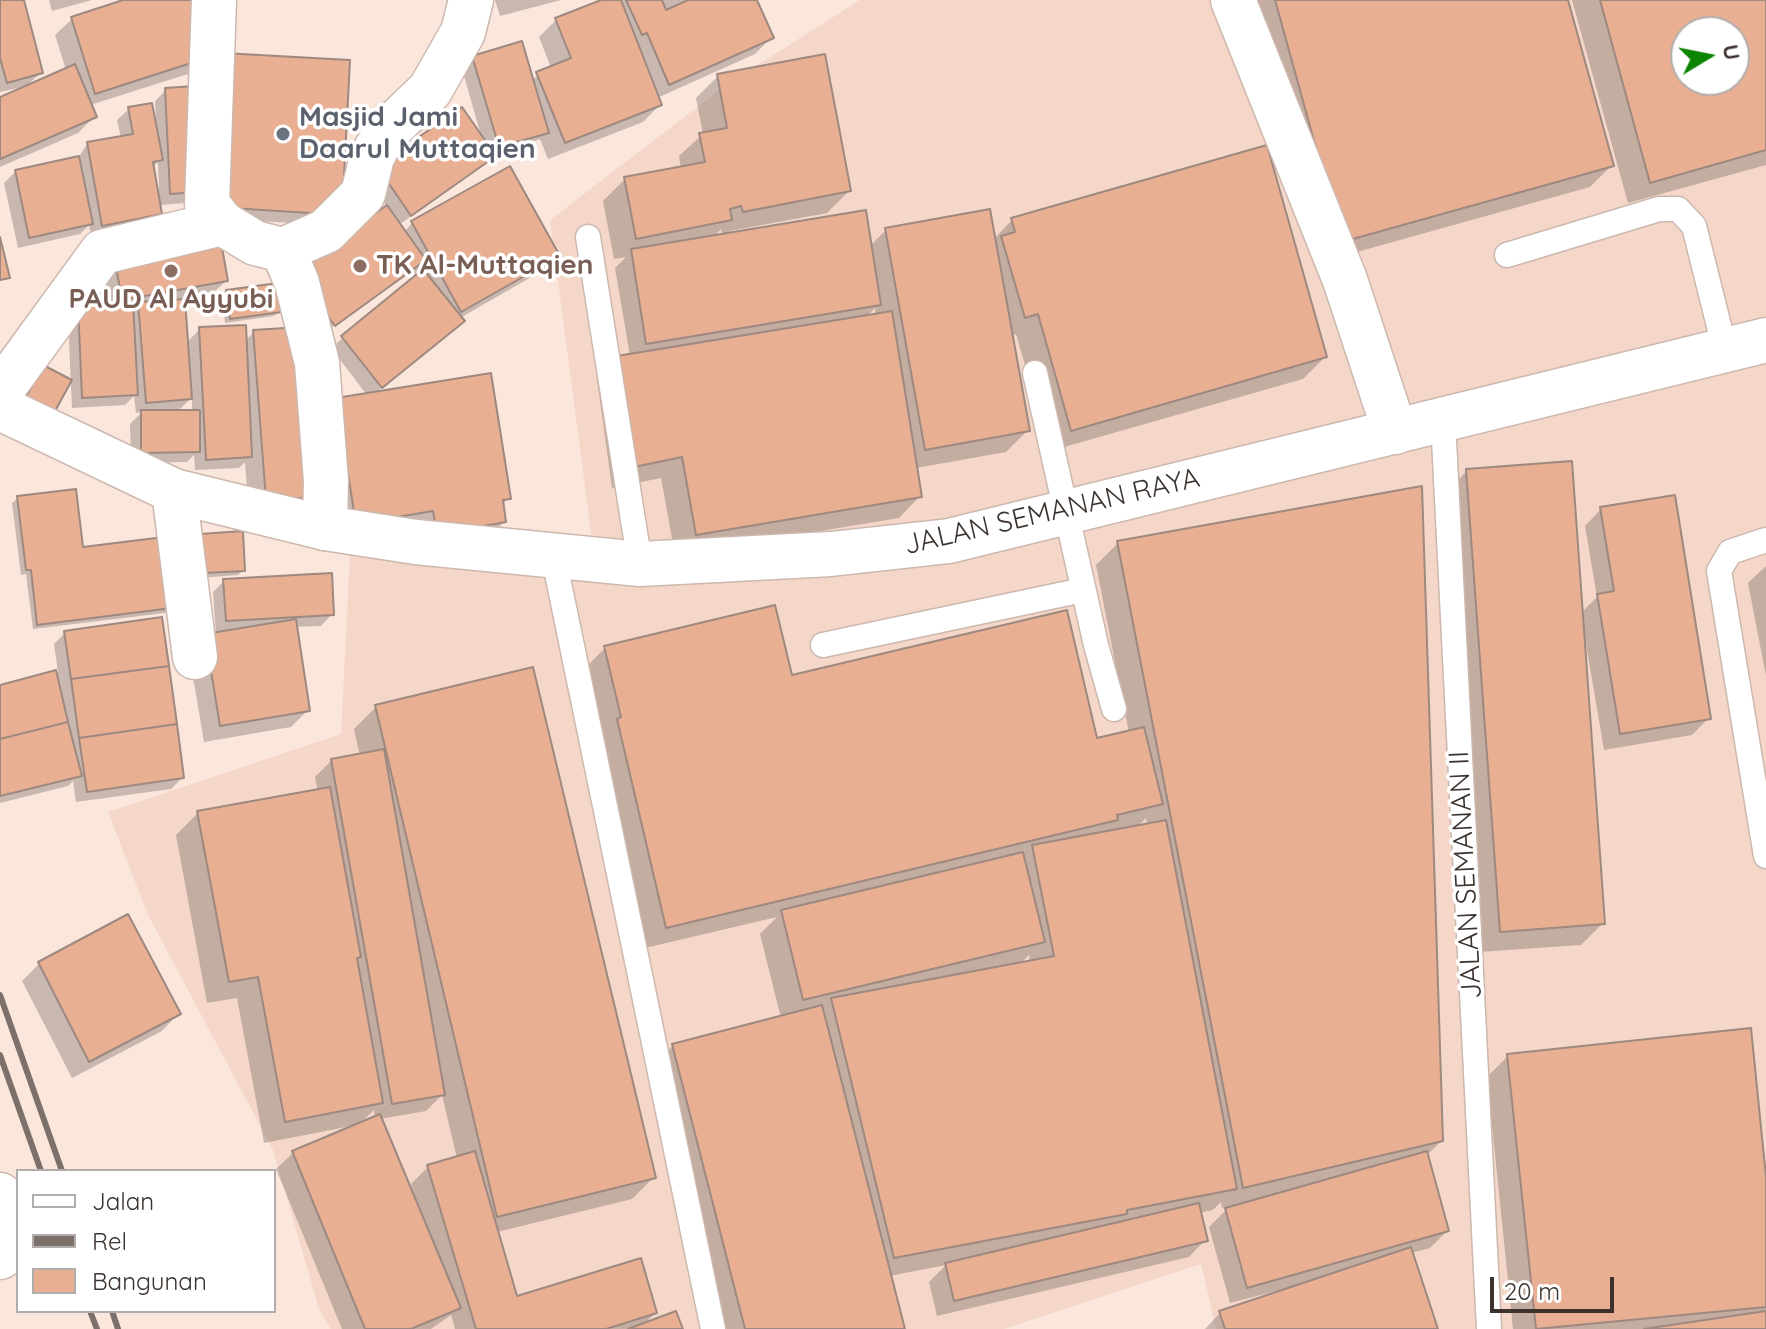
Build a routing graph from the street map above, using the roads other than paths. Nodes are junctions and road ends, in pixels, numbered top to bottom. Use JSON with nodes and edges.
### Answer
{"nodes":[{"id":1,"x":214,"y":0,"type":"edge"},
{"id":2,"x":471,"y":0,"type":"edge"},
{"id":3,"x":1233,"y":0,"type":"edge"},
{"id":4,"x":222,"y":223,"type":"junction"},
{"id":5,"x":588,"y":237,"type":"dead end"},
{"id":6,"x":283,"y":250,"type":"junction"},
{"id":7,"x":1507,"y":255,"type":"dead end"},
{"id":8,"x":1746,"y":345,"type":"edge"},
{"id":9,"x":1035,"y":373,"type":"dead end"},
{"id":10,"x":0,"y":392,"type":"edge"},
{"id":11,"x":0,"y":408,"type":"edge"},
{"id":12,"x":1443,"y":420,"type":"junction"},
{"id":13,"x":1395,"y":432,"type":"junction"},
{"id":14,"x":174,"y":491,"type":"junction"},
{"id":15,"x":1067,"y":512,"type":"junction"},
{"id":16,"x":325,"y":528,"type":"junction"},
{"id":17,"x":1766,"y":540,"type":"edge"},
{"id":18,"x":553,"y":554,"type":"junction"},
{"id":19,"x":640,"y":564,"type":"junction"},
{"id":20,"x":1083,"y":590,"type":"junction"},
{"id":21,"x":823,"y":645,"type":"dead end"},
{"id":22,"x":195,"y":657,"type":"dead end"},
{"id":23,"x":1114,"y":709,"type":"dead end"},
{"id":24,"x":1766,"y":856,"type":"edge"},
{"id":25,"x":0,"y":1195,"type":"edge"},
{"id":26,"x":16,"y":1243,"type":"edge"},
{"id":27,"x":713,"y":1329,"type":"edge"},
{"id":28,"x":1489,"y":1329,"type":"edge"}],
"edges":[{"from":1,"to":4,"type":"street"},
{"from":2,"to":6,"type":"street"},
{"from":3,"to":13,"type":"street"},
{"from":4,"to":6,"type":"street"},
{"from":4,"to":10,"type":"street"},
{"from":5,"to":19,"type":"lane"},
{"from":6,"to":16,"type":"street"},
{"from":7,"to":8,"type":"lane"},
{"from":8,"to":12,"type":"street","name":"JALAN SEMANAN RAYA"},
{"from":9,"to":15,"type":"lane"},
{"from":11,"to":14,"type":"street","name":"JALAN SEMANAN RAYA"},
{"from":12,"to":13,"type":"street","name":"JALAN SEMANAN RAYA"},
{"from":12,"to":28,"type":"lane","name":"JALAN SEMANAN II"},
{"from":13,"to":15,"type":"street","name":"JALAN SEMANAN RAYA"},
{"from":14,"to":16,"type":"street","name":"JALAN SEMANAN RAYA"},
{"from":14,"to":22,"type":"street"},
{"from":15,"to":19,"type":"street","name":"JALAN SEMANAN RAYA"},
{"from":15,"to":20,"type":"lane"},
{"from":16,"to":18,"type":"street","name":"JALAN SEMANAN RAYA"},
{"from":17,"to":24,"type":"lane"},
{"from":18,"to":19,"type":"street","name":"JALAN SEMANAN RAYA"},
{"from":18,"to":27,"type":"lane"},
{"from":20,"to":21,"type":"lane"},
{"from":20,"to":23,"type":"lane"},
{"from":25,"to":26,"type":"street"}]}
